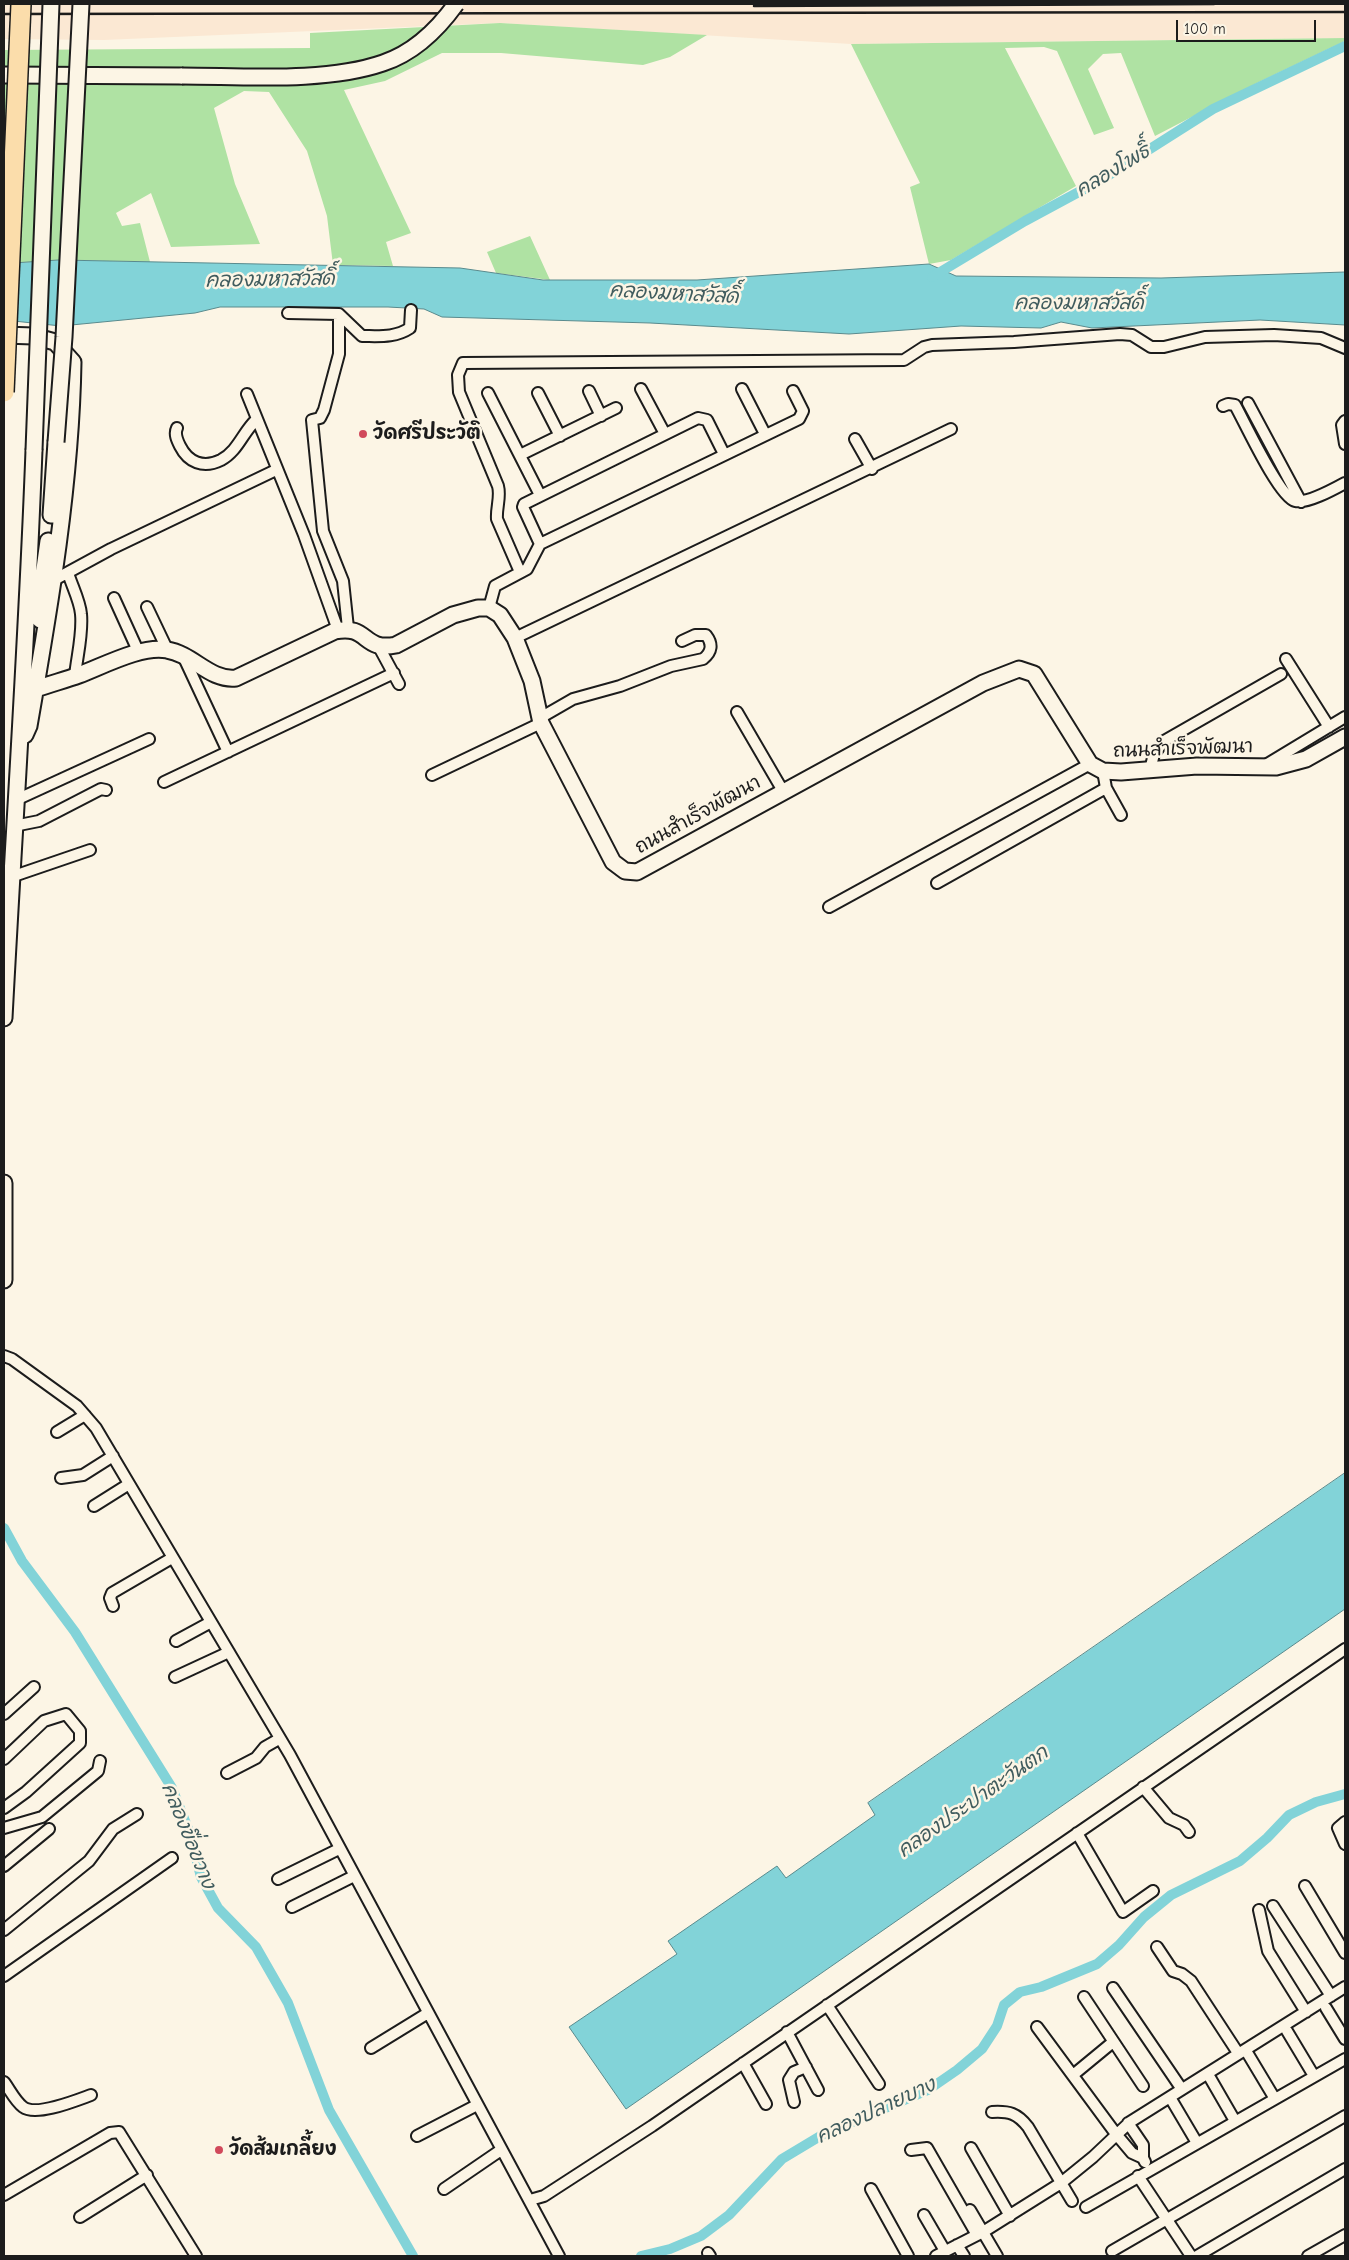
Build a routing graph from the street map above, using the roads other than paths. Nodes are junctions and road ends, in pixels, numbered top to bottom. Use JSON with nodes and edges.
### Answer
{"nodes":[{"id":1,"x":21,"y":4,"type":"edge"},
{"id":2,"x":51,"y":4,"type":"edge"},
{"id":3,"x":81,"y":4,"type":"edge"},
{"id":4,"x":456,"y":4,"type":"edge"},
{"id":5,"x":4,"y":75,"type":"edge"},
{"id":6,"x":411,"y":310,"type":"dead end"},
{"id":7,"x":288,"y":313,"type":"dead end"},
{"id":8,"x":339,"y":314,"type":"junction"},
{"id":9,"x":4,"y":335,"type":"edge"},
{"id":10,"x":1345,"y":348,"type":"edge"},
{"id":11,"x":641,"y":388,"type":"dead end"},
{"id":12,"x":742,"y":389,"type":"dead end"},
{"id":13,"x":589,"y":391,"type":"dead end"},
{"id":14,"x":792,"y":391,"type":"dead end"},
{"id":15,"x":4,"y":392,"type":"edge"},
{"id":16,"x":488,"y":393,"type":"dead end"},
{"id":17,"x":538,"y":393,"type":"dead end"},
{"id":18,"x":247,"y":394,"type":"dead end"},
{"id":19,"x":1248,"y":402,"type":"dead end"},
{"id":20,"x":1223,"y":406,"type":"dead end"},
{"id":21,"x":616,"y":408,"type":"dead end"},
{"id":22,"x":601,"y":416,"type":"junction"},
{"id":23,"x":256,"y":420,"type":"junction"},
{"id":24,"x":1345,"y":421,"type":"edge"},
{"id":25,"x":177,"y":428,"type":"dead end"},
{"id":26,"x":951,"y":429,"type":"dead end"},
{"id":27,"x":665,"y":434,"type":"junction"},
{"id":28,"x":764,"y":434,"type":"junction"},
{"id":29,"x":560,"y":436,"type":"junction"},
{"id":30,"x":855,"y":439,"type":"dead end"},
{"id":31,"x":1345,"y":444,"type":"edge"},
{"id":32,"x":724,"y":454,"type":"junction"},
{"id":33,"x":520,"y":455,"type":"junction"},
{"id":34,"x":872,"y":469,"type":"junction"},
{"id":35,"x":276,"y":470,"type":"junction"},
{"id":36,"x":1345,"y":483,"type":"edge"},
{"id":37,"x":540,"y":495,"type":"junction"},
{"id":38,"x":1300,"y":502,"type":"junction"},
{"id":39,"x":540,"y":544,"type":"junction"},
{"id":40,"x":520,"y":572,"type":"junction"},
{"id":41,"x":61,"y":576,"type":"junction"},
{"id":42,"x":114,"y":598,"type":"dead end"},
{"id":43,"x":147,"y":607,"type":"dead end"},
{"id":44,"x":489,"y":608,"type":"junction"},
{"id":45,"x":343,"y":629,"type":"junction"},
{"id":46,"x":515,"y":638,"type":"junction"},
{"id":47,"x":682,"y":641,"type":"dead end"},
{"id":48,"x":42,"y":646,"type":"junction"},
{"id":49,"x":379,"y":647,"type":"junction"},
{"id":50,"x":166,"y":649,"type":"junction"},
{"id":51,"x":139,"y":653,"type":"junction"},
{"id":52,"x":186,"y":656,"type":"junction"},
{"id":53,"x":1286,"y":659,"type":"dead end"},
{"id":54,"x":394,"y":673,"type":"junction"},
{"id":55,"x":1281,"y":674,"type":"dead end"},
{"id":56,"x":75,"y":676,"type":"junction"},
{"id":57,"x":399,"y":684,"type":"dead end"},
{"id":58,"x":36,"y":689,"type":"junction"},
{"id":59,"x":737,"y":712,"type":"dead end"},
{"id":60,"x":1345,"y":717,"type":"edge"},
{"id":61,"x":541,"y":720,"type":"junction"},
{"id":62,"x":1329,"y":727,"type":"junction"},
{"id":63,"x":1345,"y":737,"type":"edge"},
{"id":64,"x":149,"y":739,"type":"dead end"},
{"id":65,"x":18,"y":751,"type":"junction"},
{"id":66,"x":228,"y":752,"type":"junction"},
{"id":67,"x":1264,"y":767,"type":"junction"},
{"id":68,"x":1096,"y":768,"type":"junction"},
{"id":69,"x":1150,"y":770,"type":"junction"},
{"id":70,"x":432,"y":775,"type":"dead end"},
{"id":71,"x":164,"y":782,"type":"dead end"},
{"id":72,"x":1106,"y":788,"type":"junction"},
{"id":73,"x":106,"y":790,"type":"dead end"},
{"id":74,"x":783,"y":791,"type":"junction"},
{"id":75,"x":16,"y":800,"type":"junction"},
{"id":76,"x":1120,"y":815,"type":"dead end"},
{"id":77,"x":14,"y":826,"type":"junction"},
{"id":78,"x":90,"y":850,"type":"dead end"},
{"id":79,"x":11,"y":877,"type":"junction"},
{"id":80,"x":937,"y":883,"type":"dead end"},
{"id":81,"x":829,"y":907,"type":"dead end"},
{"id":82,"x":4,"y":1018,"type":"edge"},
{"id":83,"x":4,"y":1183,"type":"edge"},
{"id":84,"x":4,"y":1280,"type":"edge"},
{"id":85,"x":4,"y":1356,"type":"edge"},
{"id":86,"x":86,"y":1415,"type":"junction"},
{"id":87,"x":57,"y":1432,"type":"dead end"},
{"id":88,"x":113,"y":1456,"type":"junction"},
{"id":89,"x":60,"y":1478,"type":"dead end"},
{"id":90,"x":129,"y":1484,"type":"junction"},
{"id":91,"x":94,"y":1506,"type":"dead end"},
{"id":92,"x":172,"y":1558,"type":"junction"},
{"id":93,"x":113,"y":1606,"type":"dead end"},
{"id":94,"x":211,"y":1622,"type":"junction"},
{"id":95,"x":176,"y":1641,"type":"dead end"},
{"id":96,"x":1345,"y":1649,"type":"edge"},
{"id":97,"x":229,"y":1652,"type":"junction"},
{"id":98,"x":175,"y":1677,"type":"dead end"},
{"id":99,"x":34,"y":1687,"type":"dead end"},
{"id":100,"x":4,"y":1714,"type":"edge"},
{"id":101,"x":279,"y":1739,"type":"junction"},
{"id":102,"x":4,"y":1758,"type":"edge"},
{"id":103,"x":100,"y":1761,"type":"dead end"},
{"id":104,"x":227,"y":1773,"type":"dead end"},
{"id":105,"x":1143,"y":1787,"type":"junction"},
{"id":106,"x":4,"y":1808,"type":"edge"},
{"id":107,"x":137,"y":1814,"type":"dead end"},
{"id":108,"x":1345,"y":1822,"type":"edge"},
{"id":109,"x":4,"y":1828,"type":"edge"},
{"id":110,"x":49,"y":1829,"type":"dead end"},
{"id":111,"x":1189,"y":1832,"type":"dead end"},
{"id":112,"x":1077,"y":1833,"type":"junction"},
{"id":113,"x":1345,"y":1844,"type":"edge"},
{"id":114,"x":339,"y":1849,"type":"junction"},
{"id":115,"x":172,"y":1858,"type":"dead end"},
{"id":116,"x":4,"y":1866,"type":"edge"},
{"id":117,"x":354,"y":1876,"type":"junction"},
{"id":118,"x":278,"y":1880,"type":"dead end"},
{"id":119,"x":1305,"y":1886,"type":"dead end"},
{"id":120,"x":1152,"y":1891,"type":"dead end"},
{"id":121,"x":1273,"y":1906,"type":"dead end"},
{"id":122,"x":292,"y":1908,"type":"dead end"},
{"id":123,"x":1259,"y":1910,"type":"dead end"},
{"id":124,"x":4,"y":1930,"type":"edge"},
{"id":125,"x":1157,"y":1947,"type":"dead end"},
{"id":126,"x":1345,"y":1953,"type":"edge"},
{"id":127,"x":4,"y":1976,"type":"edge"},
{"id":128,"x":1345,"y":1987,"type":"edge"},
{"id":129,"x":1113,"y":1988,"type":"dead end"},
{"id":130,"x":1331,"y":1996,"type":"junction"},
{"id":131,"x":1084,"y":1997,"type":"dead end"},
{"id":132,"x":827,"y":2005,"type":"junction"},
{"id":133,"x":1326,"y":2008,"type":"dead end"},
{"id":134,"x":1306,"y":2012,"type":"junction"},
{"id":135,"x":428,"y":2013,"type":"junction"},
{"id":136,"x":1037,"y":2027,"type":"dead end"},
{"id":137,"x":1287,"y":2031,"type":"dead end"},
{"id":138,"x":787,"y":2032,"type":"junction"},
{"id":139,"x":1345,"y":2039,"type":"edge"},
{"id":140,"x":1113,"y":2042,"type":"junction"},
{"id":141,"x":371,"y":2048,"type":"dead end"},
{"id":142,"x":1243,"y":2053,"type":"junction"},
{"id":143,"x":1345,"y":2059,"type":"edge"},
{"id":144,"x":743,"y":2063,"type":"junction"},
{"id":145,"x":806,"y":2067,"type":"junction"},
{"id":146,"x":1073,"y":2075,"type":"junction"},
{"id":147,"x":1208,"y":2076,"type":"dead end"},
{"id":148,"x":1314,"y":2076,"type":"junction"},
{"id":149,"x":4,"y":2082,"type":"edge"},
{"id":150,"x":879,"y":2084,"type":"dead end"},
{"id":151,"x":1143,"y":2086,"type":"dead end"},
{"id":152,"x":1181,"y":2088,"type":"junction"},
{"id":153,"x":818,"y":2090,"type":"dead end"},
{"id":154,"x":92,"y":2095,"type":"dead end"},
{"id":155,"x":1275,"y":2098,"type":"junction"},
{"id":156,"x":1171,"y":2099,"type":"dead end"},
{"id":157,"x":794,"y":2102,"type":"dead end"},
{"id":158,"x":766,"y":2104,"type":"dead end"},
{"id":159,"x":477,"y":2105,"type":"junction"},
{"id":160,"x":992,"y":2112,"type":"dead end"},
{"id":161,"x":1345,"y":2116,"type":"edge"},
{"id":162,"x":1235,"y":2121,"type":"junction"},
{"id":163,"x":1128,"y":2123,"type":"junction"},
{"id":164,"x":1116,"y":2134,"type":"junction"},
{"id":165,"x":417,"y":2136,"type":"dead end"},
{"id":166,"x":1197,"y":2143,"type":"junction"},
{"id":167,"x":971,"y":2148,"type":"dead end"},
{"id":168,"x":501,"y":2150,"type":"junction"},
{"id":169,"x":911,"y":2150,"type":"dead end"},
{"id":170,"x":1143,"y":2158,"type":"junction"},
{"id":171,"x":944,"y":2168,"type":"dead end"},
{"id":172,"x":1150,"y":2169,"type":"junction"},
{"id":173,"x":1345,"y":2169,"type":"edge"},
{"id":174,"x":147,"y":2175,"type":"junction"},
{"id":175,"x":1138,"y":2176,"type":"junction"},
{"id":176,"x":1060,"y":2183,"type":"junction"},
{"id":177,"x":444,"y":2189,"type":"dead end"},
{"id":178,"x":871,"y":2189,"type":"dead end"},
{"id":179,"x":4,"y":2195,"type":"edge"},
{"id":180,"x":530,"y":2200,"type":"junction"},
{"id":181,"x":1072,"y":2201,"type":"dead end"},
{"id":182,"x":1086,"y":2207,"type":"dead end"},
{"id":183,"x":924,"y":2215,"type":"dead end"},
{"id":184,"x":1010,"y":2216,"type":"junction"},
{"id":185,"x":80,"y":2217,"type":"dead end"},
{"id":186,"x":1166,"y":2218,"type":"junction"},
{"id":187,"x":980,"y":2234,"type":"junction"},
{"id":188,"x":1345,"y":2235,"type":"edge"},
{"id":189,"x":957,"y":2245,"type":"junction"},
{"id":190,"x":1112,"y":2251,"type":"dead end"},
{"id":191,"x":940,"y":2254,"type":"edge"},
{"id":192,"x":196,"y":2256,"type":"edge"},
{"id":193,"x":559,"y":2256,"type":"edge"},
{"id":194,"x":908,"y":2256,"type":"edge"},
{"id":195,"x":964,"y":2256,"type":"edge"},
{"id":196,"x":997,"y":2256,"type":"edge"},
{"id":197,"x":1191,"y":2256,"type":"edge"},
{"id":198,"x":1197,"y":2256,"type":"edge"},
{"id":199,"x":1308,"y":2256,"type":"edge"}],
"edges":[{"from":1,"to":15,"type":"highway","bridge":true},
{"from":2,"to":65,"type":"main road","bridge":true},
{"from":3,"to":48,"type":"main road","bridge":true},
{"from":4,"to":5,"type":"main road","bridge":true},
{"from":6,"to":8,"type":"street"},
{"from":7,"to":8,"type":"street"},
{"from":8,"to":45,"type":"street"},
{"from":9,"to":41,"type":"main road"},
{"from":10,"to":40,"type":"street"},
{"from":11,"to":27,"type":"street"},
{"from":12,"to":28,"type":"street"},
{"from":13,"to":22,"type":"street"},
{"from":14,"to":28,"type":"street"},
{"from":16,"to":33,"type":"street"},
{"from":17,"to":29,"type":"street"},
{"from":18,"to":23,"type":"street"},
{"from":19,"to":38,"type":"street"},
{"from":20,"to":38,"type":"street"},
{"from":21,"to":22,"type":"street"},
{"from":22,"to":29,"type":"street"},
{"from":23,"to":25,"type":"street"},
{"from":23,"to":35,"type":"street"},
{"from":24,"to":31,"type":"street"},
{"from":26,"to":34,"type":"street"},
{"from":27,"to":32,"type":"street"},
{"from":27,"to":37,"type":"street"},
{"from":28,"to":32,"type":"street"},
{"from":29,"to":33,"type":"street"},
{"from":30,"to":34,"type":"street"},
{"from":32,"to":39,"type":"street"},
{"from":33,"to":37,"type":"street"},
{"from":34,"to":46,"type":"street"},
{"from":35,"to":41,"type":"street"},
{"from":35,"to":45,"type":"street"},
{"from":36,"to":38,"type":"street"},
{"from":37,"to":39,"type":"street"},
{"from":39,"to":40,"type":"street"},
{"from":40,"to":44,"type":"street"},
{"from":41,"to":48,"type":"main road"},
{"from":41,"to":56,"type":"street"},
{"from":42,"to":51,"type":"street"},
{"from":43,"to":50,"type":"street"},
{"from":44,"to":46,"type":"main road","name":"ถนนสำเร็จพัฒนา"},
{"from":44,"to":49,"type":"main road"},
{"from":45,"to":49,"type":"main road"},
{"from":45,"to":52,"type":"main road"},
{"from":46,"to":61,"type":"main road","name":"ถนนสำเร็จพัฒนา"},
{"from":47,"to":61,"type":"street"},
{"from":48,"to":58,"type":"main road"},
{"from":49,"to":54,"type":"street"},
{"from":50,"to":51,"type":"main road"},
{"from":50,"to":52,"type":"main road"},
{"from":51,"to":56,"type":"main road"},
{"from":52,"to":66,"type":"street"},
{"from":53,"to":62,"type":"street"},
{"from":54,"to":57,"type":"street"},
{"from":54,"to":66,"type":"street"},
{"from":55,"to":69,"type":"street"},
{"from":56,"to":58,"type":"main road"},
{"from":58,"to":65,"type":"main road"},
{"from":59,"to":74,"type":"street"},
{"from":60,"to":62,"type":"street"},
{"from":61,"to":70,"type":"street"},
{"from":61,"to":74,"type":"main road","name":"ถนนสำเร็จพัฒนา"},
{"from":62,"to":67,"type":"street"},
{"from":63,"to":67,"type":"main road","name":"ถนนสำเร็จพัฒนา"},
{"from":64,"to":75,"type":"street"},
{"from":65,"to":75,"type":"main road"},
{"from":66,"to":71,"type":"street"},
{"from":67,"to":69,"type":"main road","name":"ถนนสำเร็จพัฒนา"},
{"from":68,"to":69,"type":"main road","name":"ถนนสำเร็จพัฒนา"},
{"from":68,"to":72,"type":"street"},
{"from":68,"to":74,"type":"main road","name":"ถนนสำเร็จพัฒนา"},
{"from":68,"to":81,"type":"street"},
{"from":72,"to":76,"type":"street"},
{"from":72,"to":80,"type":"street"},
{"from":73,"to":77,"type":"street"},
{"from":75,"to":77,"type":"main road"},
{"from":77,"to":79,"type":"main road"},
{"from":78,"to":79,"type":"street"},
{"from":79,"to":82,"type":"main road"},
{"from":83,"to":84,"type":"main road"},
{"from":85,"to":86,"type":"street"},
{"from":86,"to":87,"type":"street"},
{"from":86,"to":88,"type":"street"},
{"from":88,"to":89,"type":"street"},
{"from":88,"to":90,"type":"street"},
{"from":90,"to":91,"type":"street"},
{"from":90,"to":92,"type":"street"},
{"from":92,"to":93,"type":"street"},
{"from":92,"to":94,"type":"street"},
{"from":94,"to":95,"type":"street"},
{"from":94,"to":97,"type":"street"},
{"from":96,"to":105,"type":"street"},
{"from":97,"to":98,"type":"street"},
{"from":97,"to":101,"type":"street"},
{"from":99,"to":100,"type":"street"},
{"from":101,"to":104,"type":"street"},
{"from":101,"to":114,"type":"street"},
{"from":102,"to":106,"type":"street"},
{"from":103,"to":109,"type":"street"},
{"from":105,"to":111,"type":"street"},
{"from":105,"to":112,"type":"street"},
{"from":107,"to":124,"type":"street"},
{"from":108,"to":113,"type":"street"},
{"from":110,"to":116,"type":"street"},
{"from":112,"to":120,"type":"street"},
{"from":112,"to":132,"type":"street"},
{"from":114,"to":117,"type":"street"},
{"from":114,"to":118,"type":"street"},
{"from":115,"to":127,"type":"street"},
{"from":117,"to":122,"type":"street"},
{"from":117,"to":135,"type":"street"},
{"from":119,"to":126,"type":"street"},
{"from":121,"to":130,"type":"street"},
{"from":123,"to":134,"type":"street"},
{"from":125,"to":142,"type":"street"},
{"from":128,"to":130,"type":"street"},
{"from":129,"to":152,"type":"street"},
{"from":130,"to":134,"type":"street"},
{"from":131,"to":140,"type":"street"},
{"from":132,"to":138,"type":"street"},
{"from":132,"to":150,"type":"street"},
{"from":133,"to":139,"type":"street"},
{"from":134,"to":142,"type":"street"},
{"from":135,"to":141,"type":"street"},
{"from":135,"to":159,"type":"street"},
{"from":136,"to":146,"type":"street"},
{"from":137,"to":148,"type":"street"},
{"from":138,"to":144,"type":"street"},
{"from":138,"to":145,"type":"street"},
{"from":140,"to":146,"type":"street"},
{"from":140,"to":151,"type":"street"},
{"from":142,"to":152,"type":"street"},
{"from":142,"to":155,"type":"street"},
{"from":143,"to":148,"type":"street"},
{"from":144,"to":158,"type":"street"},
{"from":144,"to":180,"type":"street"},
{"from":145,"to":153,"type":"street"},
{"from":145,"to":157,"type":"street"},
{"from":146,"to":164,"type":"street"},
{"from":147,"to":162,"type":"street"},
{"from":148,"to":155,"type":"street"},
{"from":149,"to":154,"type":"street"},
{"from":152,"to":163,"type":"street"},
{"from":155,"to":162,"type":"street"},
{"from":156,"to":166,"type":"street"},
{"from":159,"to":165,"type":"street"},
{"from":159,"to":168,"type":"street"},
{"from":160,"to":176,"type":"street"},
{"from":161,"to":186,"type":"street"},
{"from":162,"to":166,"type":"street"},
{"from":163,"to":164,"type":"street"},
{"from":163,"to":170,"type":"street"},
{"from":164,"to":170,"type":"street"},
{"from":164,"to":176,"type":"street"},
{"from":166,"to":172,"type":"street"},
{"from":167,"to":184,"type":"street"},
{"from":168,"to":177,"type":"street"},
{"from":168,"to":180,"type":"street"},
{"from":169,"to":187,"type":"street"},
{"from":170,"to":172,"type":"street"},
{"from":171,"to":187,"type":"street"},
{"from":172,"to":175,"type":"street"},
{"from":173,"to":198,"type":"street"},
{"from":174,"to":179,"type":"street"},
{"from":174,"to":185,"type":"street"},
{"from":174,"to":192,"type":"street"},
{"from":175,"to":182,"type":"street"},
{"from":175,"to":186,"type":"street"},
{"from":176,"to":181,"type":"street"},
{"from":176,"to":184,"type":"street"},
{"from":178,"to":194,"type":"street"},
{"from":180,"to":193,"type":"street"},
{"from":183,"to":191,"type":"street"},
{"from":184,"to":187,"type":"street"},
{"from":186,"to":190,"type":"street"},
{"from":186,"to":197,"type":"street"},
{"from":187,"to":189,"type":"street"},
{"from":187,"to":196,"type":"street"},
{"from":188,"to":199,"type":"street"},
{"from":189,"to":191,"type":"street"},
{"from":189,"to":195,"type":"street"}]}
